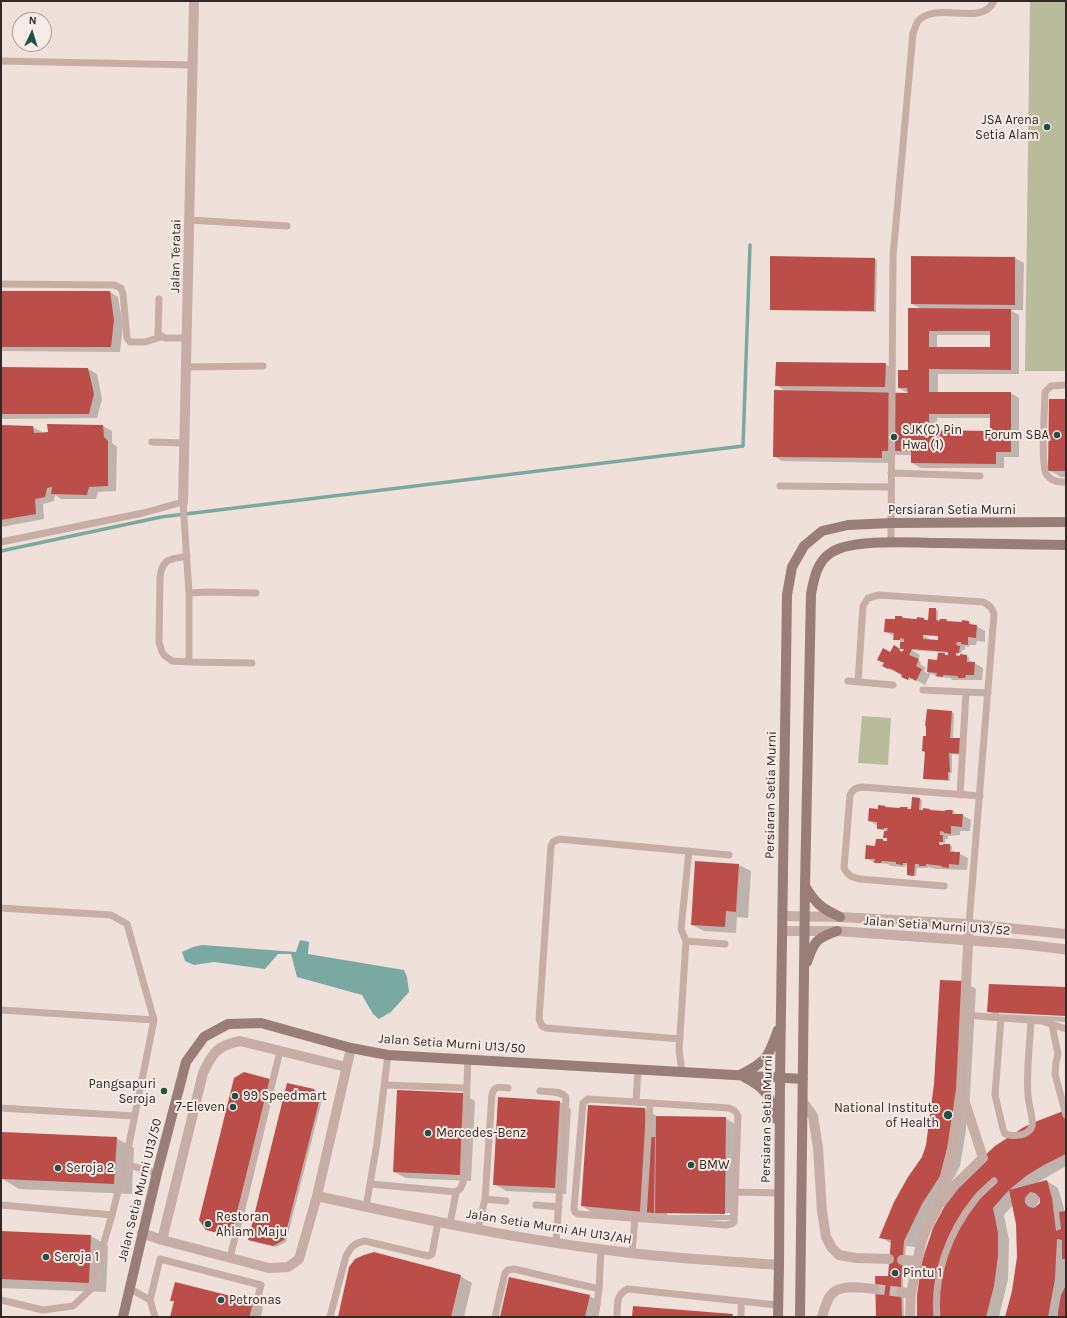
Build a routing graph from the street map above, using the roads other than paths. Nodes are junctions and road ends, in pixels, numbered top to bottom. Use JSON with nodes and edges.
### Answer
{"nodes":[{"id":1,"x":194,"y":1,"type":"edge"},
{"id":2,"x":994,"y":1,"type":"edge"},
{"id":3,"x":1,"y":61,"type":"edge"},
{"id":4,"x":193,"y":65,"type":"junction"},
{"id":5,"x":190,"y":220,"type":"junction"},
{"id":6,"x":287,"y":226,"type":"dead end"},
{"id":7,"x":1,"y":284,"type":"edge"},
{"id":8,"x":159,"y":299,"type":"dead end"},
{"id":9,"x":161,"y":337,"type":"junction"},
{"id":10,"x":187,"y":338,"type":"junction"},
{"id":11,"x":263,"y":366,"type":"dead end"},
{"id":12,"x":187,"y":367,"type":"junction"},
{"id":13,"x":1066,"y":385,"type":"edge"},
{"id":14,"x":152,"y":442,"type":"dead end"},
{"id":15,"x":185,"y":443,"type":"junction"},
{"id":16,"x":891,"y":474,"type":"junction"},
{"id":17,"x":980,"y":476,"type":"dead end"},
{"id":18,"x":1066,"y":482,"type":"edge"},
{"id":19,"x":780,"y":486,"type":"dead end"},
{"id":20,"x":891,"y":486,"type":"junction"},
{"id":21,"x":183,"y":507,"type":"junction"},
{"id":22,"x":1066,"y":522,"type":"edge"},
{"id":23,"x":892,"y":523,"type":"junction"},
{"id":24,"x":1,"y":542,"type":"edge"},
{"id":25,"x":891,"y":543,"type":"junction"},
{"id":26,"x":1066,"y":545,"type":"edge"},
{"id":27,"x":187,"y":556,"type":"junction"},
{"id":28,"x":189,"y":593,"type":"junction"},
{"id":29,"x":256,"y":593,"type":"dead end"},
{"id":30,"x":189,"y":662,"type":"junction"},
{"id":31,"x":252,"y":663,"type":"dead end"},
{"id":32,"x":848,"y":681,"type":"dead end"},
{"id":33,"x":858,"y":682,"type":"junction"},
{"id":34,"x":893,"y":685,"type":"dead end"},
{"id":35,"x":923,"y":690,"type":"dead end"},
{"id":36,"x":966,"y":692,"type":"junction"},
{"id":37,"x":988,"y":693,"type":"junction"},
{"id":38,"x":960,"y":795,"type":"junction"},
{"id":39,"x":980,"y":796,"type":"junction"},
{"id":40,"x":689,"y":851,"type":"junction"},
{"id":41,"x":730,"y":855,"type":"dead end"},
{"id":42,"x":805,"y":886,"type":"junction"},
{"id":43,"x":944,"y":886,"type":"dead end"},
{"id":44,"x":1,"y":908,"type":"edge"},
{"id":45,"x":782,"y":916,"type":"junction"},
{"id":46,"x":805,"y":916,"type":"junction"},
{"id":47,"x":840,"y":917,"type":"junction"},
{"id":48,"x":969,"y":924,"type":"junction"},
{"id":49,"x":782,"y":931,"type":"junction"},
{"id":50,"x":805,"y":931,"type":"junction"},
{"id":51,"x":837,"y":931,"type":"junction"},
{"id":52,"x":1066,"y":934,"type":"edge"},
{"id":53,"x":686,"y":941,"type":"junction"},
{"id":54,"x":968,"y":941,"type":"junction"},
{"id":55,"x":725,"y":944,"type":"dead end"},
{"id":56,"x":1066,"y":950,"type":"edge"},
{"id":57,"x":804,"y":969,"type":"junction"},
{"id":58,"x":1,"y":1010,"type":"edge"},
{"id":59,"x":964,"y":1015,"type":"junction"},
{"id":60,"x":1000,"y":1018,"type":"junction"},
{"id":61,"x":154,"y":1020,"type":"junction"},
{"id":62,"x":1031,"y":1020,"type":"junction"},
{"id":63,"x":782,"y":1021,"type":"junction"},
{"id":64,"x":1052,"y":1024,"type":"junction"},
{"id":65,"x":1066,"y":1029,"type":"edge"},
{"id":66,"x":680,"y":1039,"type":"junction"},
{"id":67,"x":351,"y":1048,"type":"junction"},
{"id":68,"x":280,"y":1051,"type":"junction"},
{"id":69,"x":388,"y":1055,"type":"junction"},
{"id":70,"x":468,"y":1059,"type":"junction"},
{"id":71,"x":346,"y":1067,"type":"junction"},
{"id":72,"x":638,"y":1069,"type":"junction"},
{"id":73,"x":682,"y":1072,"type":"junction"},
{"id":74,"x":740,"y":1075,"type":"junction"},
{"id":75,"x":780,"y":1078,"type":"junction"},
{"id":76,"x":804,"y":1079,"type":"junction"},
{"id":77,"x":385,"y":1085,"type":"junction"},
{"id":78,"x":467,"y":1088,"type":"junction"},
{"id":79,"x":508,"y":1088,"type":"dead end"},
{"id":80,"x":961,"y":1090,"type":"junction"},
{"id":81,"x":540,"y":1091,"type":"dead end"},
{"id":82,"x":636,"y":1102,"type":"junction"},
{"id":83,"x":803,"y":1102,"type":"junction"},
{"id":84,"x":650,"y":1103,"type":"junction"},
{"id":85,"x":1,"y":1108,"type":"edge"},
{"id":86,"x":1066,"y":1115,"type":"edge"},
{"id":87,"x":134,"y":1116,"type":"junction"},
{"id":88,"x":780,"y":1135,"type":"junction"},
{"id":89,"x":124,"y":1164,"type":"junction"},
{"id":90,"x":157,"y":1174,"type":"junction"},
{"id":91,"x":994,"y":1181,"type":"dead end"},
{"id":92,"x":371,"y":1184,"type":"junction"},
{"id":93,"x":456,"y":1192,"type":"junction"},
{"id":94,"x":735,"y":1192,"type":"junction"},
{"id":95,"x":779,"y":1193,"type":"junction"},
{"id":96,"x":317,"y":1196,"type":"junction"},
{"id":97,"x":485,"y":1200,"type":"junction"},
{"id":98,"x":506,"y":1201,"type":"dead end"},
{"id":99,"x":1,"y":1205,"type":"edge"},
{"id":100,"x":536,"y":1205,"type":"dead end"},
{"id":101,"x":938,"y":1206,"type":"junction"},
{"id":102,"x":366,"y":1207,"type":"junction"},
{"id":103,"x":559,"y":1207,"type":"junction"},
{"id":104,"x":112,"y":1215,"type":"junction"},
{"id":105,"x":635,"y":1218,"type":"junction"},
{"id":106,"x":643,"y":1219,"type":"junction"},
{"id":107,"x":438,"y":1222,"type":"junction"},
{"id":108,"x":450,"y":1224,"type":"junction"},
{"id":109,"x":478,"y":1229,"type":"junction"},
{"id":110,"x":142,"y":1233,"type":"junction"},
{"id":111,"x":162,"y":1240,"type":"junction"},
{"id":112,"x":556,"y":1242,"type":"junction"},
{"id":113,"x":601,"y":1249,"type":"junction"},
{"id":114,"x":632,"y":1253,"type":"junction"},
{"id":115,"x":230,"y":1258,"type":"junction"},
{"id":116,"x":890,"y":1259,"type":"dead end"},
{"id":117,"x":902,"y":1260,"type":"dead end"},
{"id":118,"x":917,"y":1261,"type":"junction"},
{"id":119,"x":779,"y":1265,"type":"junction"},
{"id":120,"x":129,"y":1288,"type":"junction"},
{"id":121,"x":599,"y":1289,"type":"junction"},
{"id":122,"x":875,"y":1289,"type":"tunnel mouth"},
{"id":123,"x":900,"y":1292,"type":"tunnel mouth"},
{"id":124,"x":911,"y":1294,"type":"junction"},
{"id":125,"x":1,"y":1300,"type":"edge"},
{"id":126,"x":150,"y":1300,"type":"junction"},
{"id":127,"x":741,"y":1302,"type":"junction"},
{"id":128,"x":777,"y":1305,"type":"junction"},
{"id":129,"x":123,"y":1316,"type":"edge"},
{"id":130,"x":155,"y":1317,"type":"edge"},
{"id":131,"x":253,"y":1317,"type":"edge"},
{"id":132,"x":330,"y":1317,"type":"edge"},
{"id":133,"x":495,"y":1317,"type":"edge"},
{"id":134,"x":595,"y":1317,"type":"edge"},
{"id":135,"x":617,"y":1317,"type":"edge"},
{"id":136,"x":741,"y":1317,"type":"edge"},
{"id":137,"x":778,"y":1317,"type":"edge"},
{"id":138,"x":800,"y":1317,"type":"edge"},
{"id":139,"x":822,"y":1317,"type":"edge"},
{"id":140,"x":910,"y":1317,"type":"edge"},
{"id":141,"x":937,"y":1317,"type":"edge"}],
"edges":[{"from":1,"to":4,"type":"street","name":"Jalan Teratai"},
{"from":2,"to":16,"type":"lane"},
{"from":3,"to":4,"type":"lane"},
{"from":4,"to":5,"type":"street","name":"Jalan Teratai"},
{"from":5,"to":6,"type":"lane"},
{"from":5,"to":10,"type":"street","name":"Jalan Teratai"},
{"from":7,"to":9,"type":"lane"},
{"from":8,"to":9,"type":"lane"},
{"from":9,"to":10,"type":"lane"},
{"from":10,"to":12,"type":"street","name":"Jalan Teratai"},
{"from":11,"to":12,"type":"lane"},
{"from":12,"to":15,"type":"street","name":"Jalan Teratai"},
{"from":13,"to":18,"type":"lane"},
{"from":14,"to":15,"type":"lane"},
{"from":15,"to":21,"type":"street","name":"Jalan Teratai"},
{"from":16,"to":17,"type":"lane"},
{"from":16,"to":20,"type":"lane"},
{"from":19,"to":20,"type":"lane"},
{"from":20,"to":23,"type":"lane"},
{"from":21,"to":24,"type":"lane"},
{"from":21,"to":27,"type":"lane"},
{"from":22,"to":23,"type":"street","name":"Persiaran Setia Murni"},
{"from":23,"to":25,"type":"lane"},
{"from":23,"to":45,"type":"street","name":"Persiaran Setia Murni"},
{"from":25,"to":26,"type":"street"},
{"from":25,"to":42,"type":"street"},
{"from":27,"to":28,"type":"lane"},
{"from":27,"to":30,"type":"lane"},
{"from":28,"to":29,"type":"lane"},
{"from":28,"to":30,"type":"lane"},
{"from":30,"to":31,"type":"lane"},
{"from":32,"to":33,"type":"lane"},
{"from":33,"to":34,"type":"lane"},
{"from":33,"to":37,"type":"lane"},
{"from":35,"to":36,"type":"lane"},
{"from":36,"to":37,"type":"lane"},
{"from":36,"to":38,"type":"lane"},
{"from":37,"to":39,"type":"lane"},
{"from":38,"to":39,"type":"lane"},
{"from":38,"to":43,"type":"lane"},
{"from":39,"to":48,"type":"lane"},
{"from":40,"to":41,"type":"lane"},
{"from":40,"to":53,"type":"lane"},
{"from":40,"to":66,"type":"lane"},
{"from":42,"to":46,"type":"street"},
{"from":42,"to":47,"type":"street"},
{"from":44,"to":61,"type":"lane"},
{"from":45,"to":46,"type":"street","name":"Jalan Setia Murni U13/52"},
{"from":45,"to":49,"type":"street","name":"Persiaran Setia Murni"},
{"from":46,"to":47,"type":"street","name":"Jalan Setia Murni U13/52"},
{"from":46,"to":50,"type":"street"},
{"from":47,"to":48,"type":"street","name":"Jalan Setia Murni U13/52"},
{"from":48,"to":52,"type":"street","name":"Jalan Setia Murni U13/52"},
{"from":48,"to":54,"type":"street"},
{"from":49,"to":50,"type":"street","name":"Jalan Setia Murni U13/52"},
{"from":49,"to":63,"type":"street","name":"Persiaran Setia Murni"},
{"from":50,"to":51,"type":"street","name":"Jalan Setia Murni U13/52"},
{"from":50,"to":57,"type":"street"},
{"from":51,"to":54,"type":"street","name":"Jalan Setia Murni U13/52"},
{"from":51,"to":57,"type":"street"},
{"from":53,"to":55,"type":"lane"},
{"from":53,"to":66,"type":"lane"},
{"from":54,"to":56,"type":"street","name":"Jalan Setia Murni U13/52"},
{"from":54,"to":59,"type":"street"},
{"from":57,"to":76,"type":"street"},
{"from":58,"to":61,"type":"lane"},
{"from":59,"to":60,"type":"lane"},
{"from":59,"to":80,"type":"street"},
{"from":60,"to":62,"type":"lane"},
{"from":60,"to":62,"type":"lane"},
{"from":61,"to":87,"type":"lane"},
{"from":62,"to":64,"type":"lane"},
{"from":63,"to":74,"type":"street"},
{"from":63,"to":75,"type":"street","name":"Persiaran Setia Murni"},
{"from":64,"to":65,"type":"lane"},
{"from":64,"to":86,"type":"lane"},
{"from":66,"to":73,"type":"lane"},
{"from":67,"to":69,"type":"street","name":"Jalan Setia Murni U13/50"},
{"from":67,"to":71,"type":"street"},
{"from":67,"to":90,"type":"street","name":"Jalan Setia Murni U13/50"},
{"from":68,"to":71,"type":"street"},
{"from":68,"to":111,"type":"street"},
{"from":68,"to":115,"type":"lane"},
{"from":69,"to":70,"type":"street","name":"Jalan Setia Murni U13/50"},
{"from":69,"to":77,"type":"lane"},
{"from":70,"to":72,"type":"street","name":"Jalan Setia Murni U13/50"},
{"from":70,"to":78,"type":"lane"},
{"from":71,"to":96,"type":"street"},
{"from":72,"to":73,"type":"street","name":"Jalan Setia Murni U13/50"},
{"from":72,"to":82,"type":"lane"},
{"from":73,"to":74,"type":"street","name":"Jalan Setia Murni U13/50"},
{"from":74,"to":75,"type":"street","name":"Jalan Setia Murni U13/50"},
{"from":74,"to":88,"type":"street"},
{"from":75,"to":76,"type":"street","name":"Jalan Setia Murni U13/50"},
{"from":75,"to":88,"type":"street","name":"Persiaran Setia Murni"},
{"from":76,"to":83,"type":"street"},
{"from":77,"to":78,"type":"lane"},
{"from":77,"to":92,"type":"lane"},
{"from":78,"to":93,"type":"lane"},
{"from":79,"to":97,"type":"lane"},
{"from":80,"to":101,"type":"street"},
{"from":80,"to":101,"type":"street"},
{"from":81,"to":103,"type":"lane"},
{"from":82,"to":84,"type":"lane"},
{"from":82,"to":105,"type":"lane"},
{"from":83,"to":116,"type":"street"},
{"from":83,"to":138,"type":"street"},
{"from":84,"to":94,"type":"lane"},
{"from":84,"to":106,"type":"lane"},
{"from":85,"to":87,"type":"lane"},
{"from":87,"to":89,"type":"lane"},
{"from":88,"to":95,"type":"street","name":"Persiaran Setia Murni"},
{"from":89,"to":90,"type":"lane"},
{"from":89,"to":104,"type":"lane"},
{"from":90,"to":110,"type":"street","name":"Jalan Setia Murni U13/50"},
{"from":91,"to":141,"type":"lane"},
{"from":92,"to":93,"type":"lane"},
{"from":92,"to":102,"type":"lane"},
{"from":93,"to":108,"type":"lane"},
{"from":94,"to":95,"type":"lane"},
{"from":94,"to":106,"type":"lane"},
{"from":95,"to":119,"type":"street","name":"Persiaran Setia Murni"},
{"from":96,"to":102,"type":"street","name":"Jalan Setia Murni AH U13/AH"},
{"from":96,"to":115,"type":"street"},
{"from":97,"to":98,"type":"lane"},
{"from":97,"to":109,"type":"lane"},
{"from":99,"to":104,"type":"lane"},
{"from":100,"to":103,"type":"lane"},
{"from":101,"to":118,"type":"street"},
{"from":102,"to":107,"type":"street","name":"Jalan Setia Murni AH U13/AH"},
{"from":103,"to":112,"type":"lane"},
{"from":104,"to":125,"type":"lane"},
{"from":105,"to":106,"type":"lane"},
{"from":105,"to":114,"type":"lane"},
{"from":107,"to":108,"type":"street","name":"Jalan Setia Murni AH U13/AH"},
{"from":107,"to":132,"type":"lane"},
{"from":108,"to":109,"type":"street","name":"Jalan Setia Murni AH U13/AH"},
{"from":109,"to":112,"type":"street","name":"Jalan Setia Murni AH U13/AH"},
{"from":110,"to":111,"type":"street"},
{"from":110,"to":120,"type":"street","name":"Jalan Setia Murni U13/50"},
{"from":111,"to":115,"type":"street"},
{"from":112,"to":113,"type":"street","name":"Jalan Setia Murni AH U13/AH"},
{"from":113,"to":114,"type":"street","name":"Jalan Setia Murni AH U13/AH"},
{"from":113,"to":121,"type":"lane"},
{"from":114,"to":119,"type":"street","name":"Jalan Setia Murni AH U13/AH"},
{"from":117,"to":118,"type":"street"},
{"from":118,"to":124,"type":"street"},
{"from":119,"to":128,"type":"street","name":"Persiaran Setia Murni"},
{"from":120,"to":126,"type":"lane"},
{"from":120,"to":129,"type":"street","name":"Jalan Setia Murni U13/50"},
{"from":121,"to":133,"type":"lane"},
{"from":121,"to":134,"type":"lane"},
{"from":122,"to":139,"type":"street"},
{"from":123,"to":124,"type":"street"},
{"from":124,"to":140,"type":"street"},
{"from":126,"to":130,"type":"lane"},
{"from":126,"to":131,"type":"lane"},
{"from":127,"to":128,"type":"lane"},
{"from":127,"to":135,"type":"lane"},
{"from":127,"to":136,"type":"lane"},
{"from":128,"to":137,"type":"street","name":"Persiaran Setia Murni"}]}
